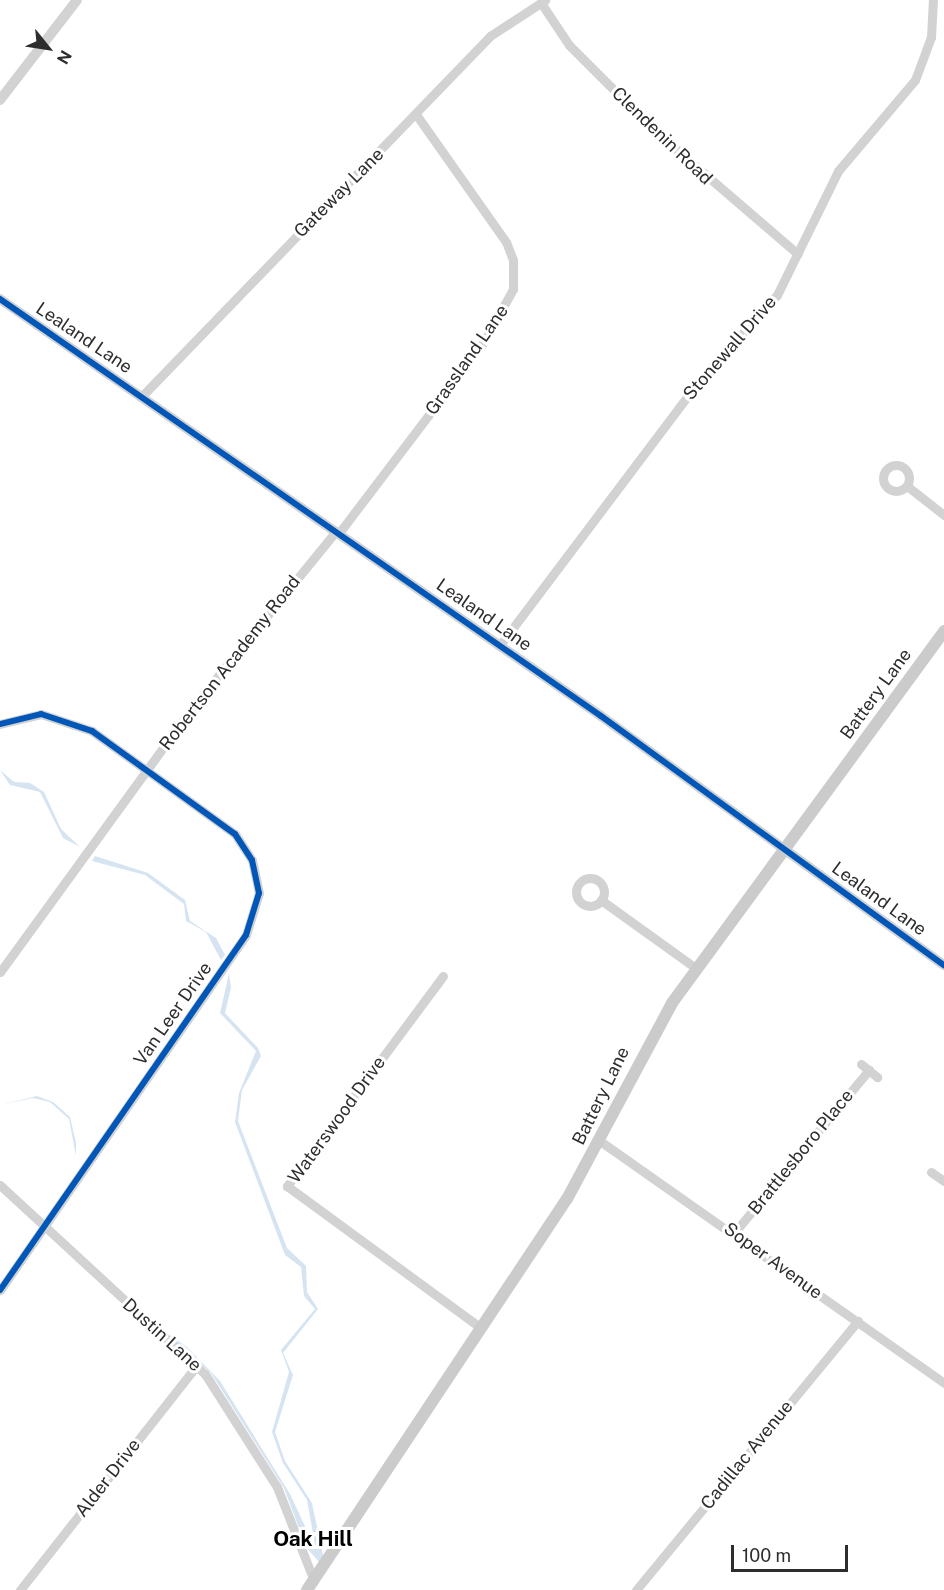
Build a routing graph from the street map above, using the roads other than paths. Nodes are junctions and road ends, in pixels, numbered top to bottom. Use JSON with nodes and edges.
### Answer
{"nodes":[{"id":1,"x":77,"y":0,"type":"edge"},
{"id":2,"x":933,"y":0,"type":"edge"},
{"id":3,"x":543,"y":1,"type":"edge"},
{"id":4,"x":0,"y":100,"type":"edge"},
{"id":5,"x":417,"y":116,"type":"junction"},
{"id":6,"x":798,"y":254,"type":"junction"},
{"id":7,"x":0,"y":299,"type":"edge"},
{"id":8,"x":142,"y":396,"type":"junction"},
{"id":9,"x":907,"y":486,"type":"dead end"},
{"id":10,"x":944,"y":515,"type":"edge"},
{"id":11,"x":337,"y":532,"type":"junction"},
{"id":12,"x":944,"y":631,"type":"edge"},
{"id":13,"x":500,"y":645,"type":"junction"},
{"id":14,"x":0,"y":724,"type":"edge"},
{"id":15,"x":147,"y":770,"type":"junction"},
{"id":16,"x":785,"y":848,"type":"junction"},
{"id":17,"x":601,"y":900,"type":"dead end"},
{"id":18,"x":944,"y":964,"type":"edge"},
{"id":19,"x":697,"y":969,"type":"junction"},
{"id":20,"x":0,"y":972,"type":"edge"},
{"id":21,"x":443,"y":976,"type":"dead end"},
{"id":22,"x":877,"y":1077,"type":"dead end"},
{"id":23,"x":600,"y":1141,"type":"junction"},
{"id":24,"x":931,"y":1172,"type":"dead end"},
{"id":25,"x":944,"y":1181,"type":"edge"},
{"id":26,"x":0,"y":1185,"type":"edge"},
{"id":27,"x":42,"y":1230,"type":"junction"},
{"id":28,"x":734,"y":1233,"type":"junction"},
{"id":29,"x":0,"y":1290,"type":"edge"},
{"id":30,"x":858,"y":1321,"type":"junction"},
{"id":31,"x":482,"y":1328,"type":"junction"},
{"id":32,"x":197,"y":1365,"type":"junction"},
{"id":33,"x":944,"y":1383,"type":"edge"},
{"id":34,"x":310,"y":1585,"type":"edge"},
{"id":35,"x":20,"y":1590,"type":"edge"},
{"id":36,"x":636,"y":1590,"type":"edge"}],
"edges":[{"from":1,"to":4,"type":"street"},
{"from":2,"to":6,"type":"street","name":"Stonewall Drive"},
{"from":3,"to":5,"type":"street","name":"Gateway Lane"},
{"from":3,"to":6,"type":"street","name":"Clendenin Road"},
{"from":5,"to":8,"type":"street","name":"Gateway Lane"},
{"from":5,"to":11,"type":"street","name":"Grassland Lane"},
{"from":6,"to":13,"type":"street","name":"Stonewall Drive"},
{"from":7,"to":8,"type":"street","name":"Lealand Lane"},
{"from":8,"to":11,"type":"street","name":"Lealand Lane"},
{"from":9,"to":10,"type":"street"},
{"from":11,"to":13,"type":"street","name":"Lealand Lane"},
{"from":11,"to":15,"type":"street","name":"Robertson Academy Road"},
{"from":12,"to":16,"type":"main road","name":"Battery Lane"},
{"from":13,"to":16,"type":"street","name":"Lealand Lane"},
{"from":14,"to":15,"type":"street","name":"Van Leer Drive"},
{"from":15,"to":20,"type":"street","name":"Robertson Academy Road"},
{"from":15,"to":27,"type":"street","name":"Van Leer Drive"},
{"from":16,"to":18,"type":"street","name":"Lealand Lane"},
{"from":16,"to":19,"type":"main road","name":"Battery Lane"},
{"from":17,"to":19,"type":"street"},
{"from":19,"to":23,"type":"main road","name":"Battery Lane"},
{"from":21,"to":31,"type":"street","name":"Waterswood Drive"},
{"from":22,"to":28,"type":"street","name":"Brattlesboro Place"},
{"from":23,"to":28,"type":"street","name":"Soper Avenue"},
{"from":23,"to":31,"type":"main road","name":"Battery Lane"},
{"from":24,"to":25,"type":"street"},
{"from":26,"to":27,"type":"street","name":"Dustin Lane"},
{"from":27,"to":29,"type":"street","name":"Van Leer Drive"},
{"from":27,"to":32,"type":"street","name":"Dustin Lane"},
{"from":28,"to":30,"type":"street","name":"Soper Avenue"},
{"from":30,"to":33,"type":"street","name":"Soper Avenue"},
{"from":30,"to":36,"type":"street","name":"Cadillac Avenue"},
{"from":31,"to":34,"type":"main road","name":"Battery Lane"},
{"from":32,"to":34,"type":"street","name":"Dustin Lane"},
{"from":32,"to":35,"type":"street","name":"Alder Drive"}]}
